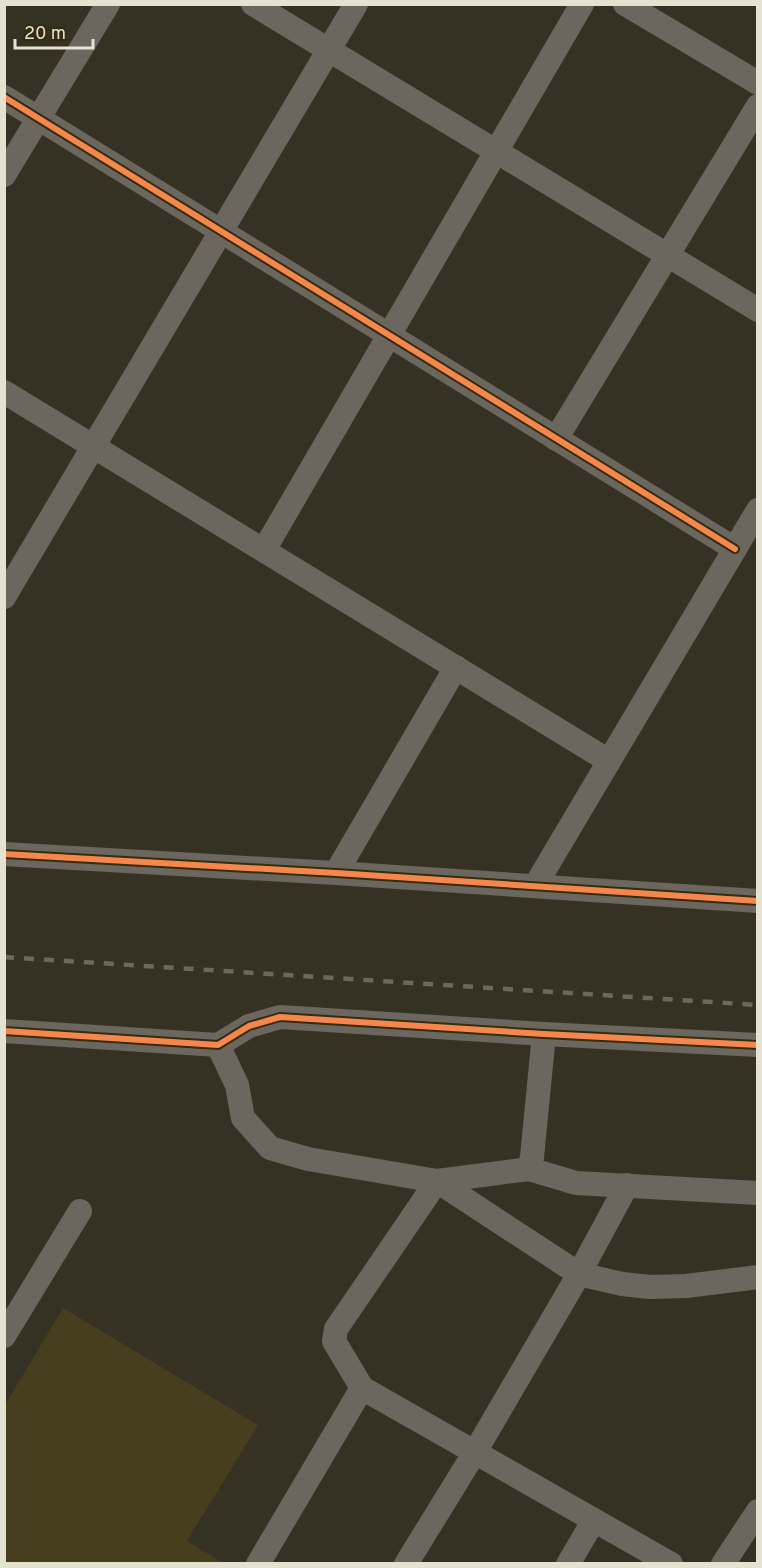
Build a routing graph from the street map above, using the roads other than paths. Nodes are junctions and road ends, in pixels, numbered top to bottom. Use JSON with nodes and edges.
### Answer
{"nodes":[{"id":1,"x":108,"y":4,"type":"edge"},
{"id":2,"x":253,"y":4,"type":"edge"},
{"id":3,"x":356,"y":4,"type":"edge"},
{"id":4,"x":582,"y":4,"type":"edge"},
{"id":5,"x":625,"y":4,"type":"edge"},
{"id":6,"x":329,"y":51,"type":"junction"},
{"id":7,"x":758,"y":83,"type":"edge"},
{"id":8,"x":4,"y":97,"type":"edge"},
{"id":9,"x":758,"y":106,"type":"edge"},
{"id":10,"x":39,"y":118,"type":"junction"},
{"id":11,"x":496,"y":152,"type":"junction"},
{"id":12,"x":4,"y":175,"type":"edge"},
{"id":13,"x":222,"y":231,"type":"junction"},
{"id":14,"x":667,"y":255,"type":"junction"},
{"id":15,"x":758,"y":310,"type":"edge"},
{"id":16,"x":390,"y":335,"type":"junction"},
{"id":17,"x":4,"y":392,"type":"edge"},
{"id":18,"x":556,"y":438,"type":"junction"},
{"id":19,"x":94,"y":446,"type":"junction"},
{"id":20,"x":758,"y":510,"type":"edge"},
{"id":21,"x":735,"y":549,"type":"junction"},
{"id":22,"x":264,"y":550,"type":"junction"},
{"id":23,"x":4,"y":597,"type":"edge"},
{"id":24,"x":456,"y":667,"type":"junction"},
{"id":25,"x":609,"y":761,"type":"junction"},
{"id":26,"x":4,"y":854,"type":"edge"},
{"id":27,"x":336,"y":873,"type":"junction"},
{"id":28,"x":535,"y":886,"type":"junction"},
{"id":29,"x":758,"y":901,"type":"edge"},
{"id":30,"x":4,"y":1031,"type":"edge"},
{"id":31,"x":544,"y":1034,"type":"junction"},
{"id":32,"x":218,"y":1045,"type":"junction"},
{"id":33,"x":758,"y":1045,"type":"edge"},
{"id":34,"x":530,"y":1169,"type":"junction"},
{"id":35,"x":437,"y":1181,"type":"junction"},
{"id":36,"x":627,"y":1185,"type":"junction"},
{"id":37,"x":758,"y":1193,"type":"edge"},
{"id":38,"x":80,"y":1211,"type":"dead end"},
{"id":39,"x":579,"y":1274,"type":"junction"},
{"id":40,"x":758,"y":1277,"type":"edge"},
{"id":41,"x":4,"y":1336,"type":"edge"},
{"id":42,"x":362,"y":1388,"type":"junction"},
{"id":43,"x":475,"y":1452,"type":"junction"},
{"id":44,"x":758,"y":1511,"type":"edge"},
{"id":45,"x":594,"y":1520,"type":"junction"},
{"id":46,"x":260,"y":1563,"type":"edge"},
{"id":47,"x":406,"y":1563,"type":"edge"},
{"id":48,"x":568,"y":1563,"type":"edge"},
{"id":49,"x":671,"y":1563,"type":"edge"},
{"id":50,"x":723,"y":1563,"type":"edge"}],
"edges":[{"from":1,"to":10,"type":"street"},
{"from":2,"to":6,"type":"street"},
{"from":3,"to":6,"type":"street"},
{"from":4,"to":11,"type":"street"},
{"from":5,"to":7,"type":"street"},
{"from":6,"to":11,"type":"street"},
{"from":6,"to":13,"type":"street"},
{"from":8,"to":10,"type":"street"},
{"from":9,"to":14,"type":"street"},
{"from":10,"to":12,"type":"street"},
{"from":10,"to":13,"type":"street"},
{"from":11,"to":14,"type":"street"},
{"from":11,"to":16,"type":"street"},
{"from":13,"to":16,"type":"street"},
{"from":13,"to":19,"type":"street"},
{"from":14,"to":15,"type":"street"},
{"from":14,"to":18,"type":"street"},
{"from":16,"to":18,"type":"street"},
{"from":16,"to":22,"type":"street"},
{"from":17,"to":19,"type":"street"},
{"from":18,"to":21,"type":"street"},
{"from":19,"to":22,"type":"street"},
{"from":19,"to":23,"type":"street"},
{"from":20,"to":21,"type":"street"},
{"from":21,"to":25,"type":"street"},
{"from":22,"to":24,"type":"street"},
{"from":24,"to":25,"type":"street"},
{"from":24,"to":27,"type":"street"},
{"from":25,"to":28,"type":"street"},
{"from":26,"to":27,"type":"street"},
{"from":27,"to":28,"type":"street"},
{"from":28,"to":29,"type":"street"},
{"from":30,"to":32,"type":"street"},
{"from":31,"to":32,"type":"street"},
{"from":31,"to":33,"type":"street"},
{"from":31,"to":34,"type":"street"},
{"from":32,"to":35,"type":"street"},
{"from":34,"to":35,"type":"street"},
{"from":34,"to":36,"type":"street"},
{"from":35,"to":39,"type":"street"},
{"from":35,"to":42,"type":"street"},
{"from":36,"to":37,"type":"street"},
{"from":36,"to":39,"type":"street"},
{"from":38,"to":41,"type":"street"},
{"from":39,"to":40,"type":"street"},
{"from":39,"to":43,"type":"street"},
{"from":42,"to":43,"type":"street"},
{"from":42,"to":46,"type":"street"},
{"from":43,"to":45,"type":"street"},
{"from":43,"to":47,"type":"street"},
{"from":44,"to":50,"type":"street"},
{"from":45,"to":48,"type":"street"},
{"from":45,"to":49,"type":"street"}]}
